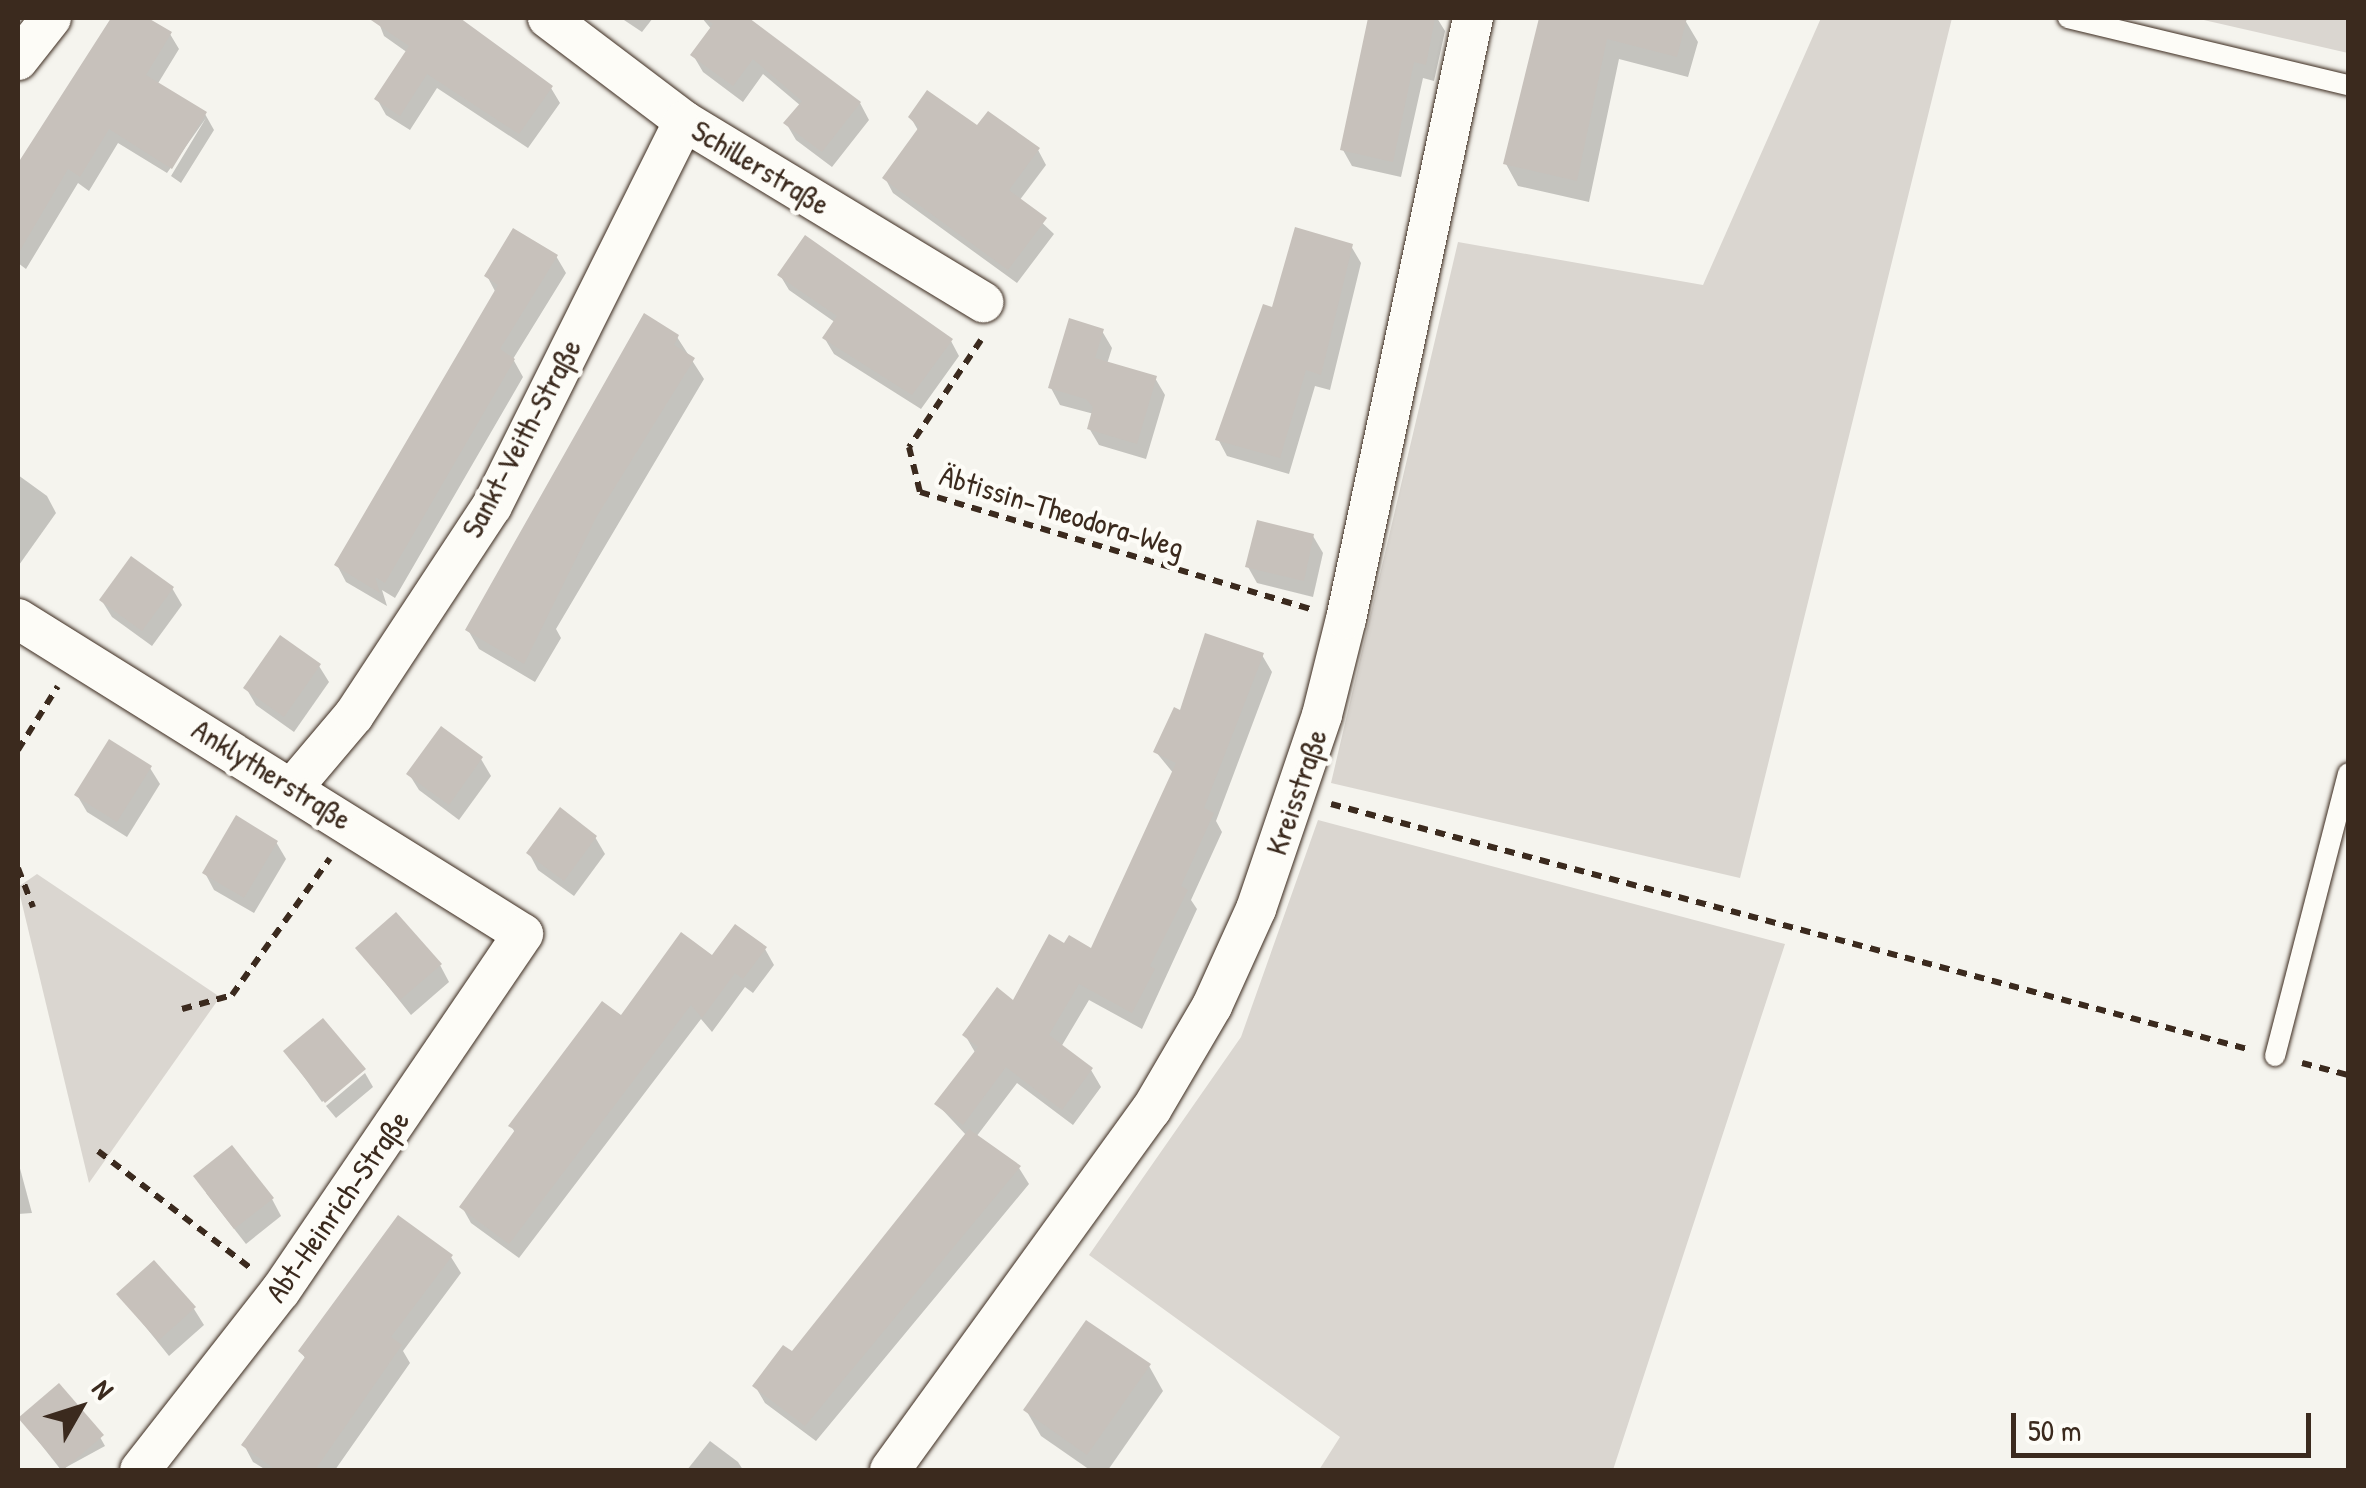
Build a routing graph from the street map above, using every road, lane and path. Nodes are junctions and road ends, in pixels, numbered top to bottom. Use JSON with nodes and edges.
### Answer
{"nodes":[{"id":1,"x":51,"y":18,"type":"edge"},
{"id":2,"x":548,"y":18,"type":"edge"},
{"id":3,"x":1473,"y":18,"type":"edge"},
{"id":4,"x":2068,"y":18,"type":"edge"},
{"id":5,"x":18,"y":60,"type":"edge"},
{"id":6,"x":2348,"y":85,"type":"edge"},
{"id":7,"x":684,"y":121,"type":"junction"},
{"id":8,"x":983,"y":302,"type":"joint"},
{"id":9,"x":1346,"y":619,"type":"junction"},
{"id":10,"x":18,"y":620,"type":"edge"},
{"id":11,"x":78,"y":656,"type":"junction"},
{"id":12,"x":18,"y":750,"type":"edge"},
{"id":13,"x":2348,"y":774,"type":"edge"},
{"id":14,"x":294,"y":786,"type":"junction"},
{"id":15,"x":1296,"y":796,"type":"junction"},
{"id":16,"x":354,"y":824,"type":"junction"},
{"id":17,"x":18,"y":868,"type":"edge"},
{"id":18,"x":33,"y":907,"type":"dead end"},
{"id":19,"x":523,"y":934,"type":"joint"},
{"id":20,"x":182,"y":1008,"type":"dead end"},
{"id":21,"x":2276,"y":1056,"type":"junction"},
{"id":22,"x":2348,"y":1075,"type":"edge"},
{"id":23,"x":98,"y":1151,"type":"dead end"},
{"id":24,"x":280,"y":1291,"type":"junction"},
{"id":25,"x":140,"y":1470,"type":"edge"},
{"id":26,"x":890,"y":1470,"type":"edge"}],
"edges":[{"from":1,"to":5,"type":"street"},
{"from":2,"to":7,"type":"street","name":"Schillerstraße"},
{"from":3,"to":9,"type":"street","name":"Kreisstraße"},
{"from":4,"to":6,"type":"lane"},
{"from":7,"to":8,"type":"street","name":"Schillerstraße"},
{"from":7,"to":14,"type":"street","name":"Sankt-Veith-Straße"},
{"from":8,"to":9,"type":"path","name":"Äbtissin-Theodora-Weg"},
{"from":9,"to":15,"type":"street","name":"Kreisstraße"},
{"from":10,"to":11,"type":"street","name":"Anklytherstraße"},
{"from":11,"to":12,"type":"path"},
{"from":11,"to":14,"type":"street","name":"Anklytherstraße"},
{"from":13,"to":21,"type":"lane"},
{"from":14,"to":16,"type":"street","name":"Anklytherstraße"},
{"from":15,"to":21,"type":"path"},
{"from":15,"to":26,"type":"street","name":"Kreisstraße"},
{"from":16,"to":19,"type":"street","name":"Anklytherstraße"},
{"from":16,"to":20,"type":"path"},
{"from":17,"to":18,"type":"path"},
{"from":19,"to":24,"type":"street","name":"Abt-Heinrich-Straße"},
{"from":21,"to":22,"type":"path"},
{"from":23,"to":24,"type":"path"},
{"from":24,"to":25,"type":"street","name":"Abt-Heinrich-Straße"}]}
